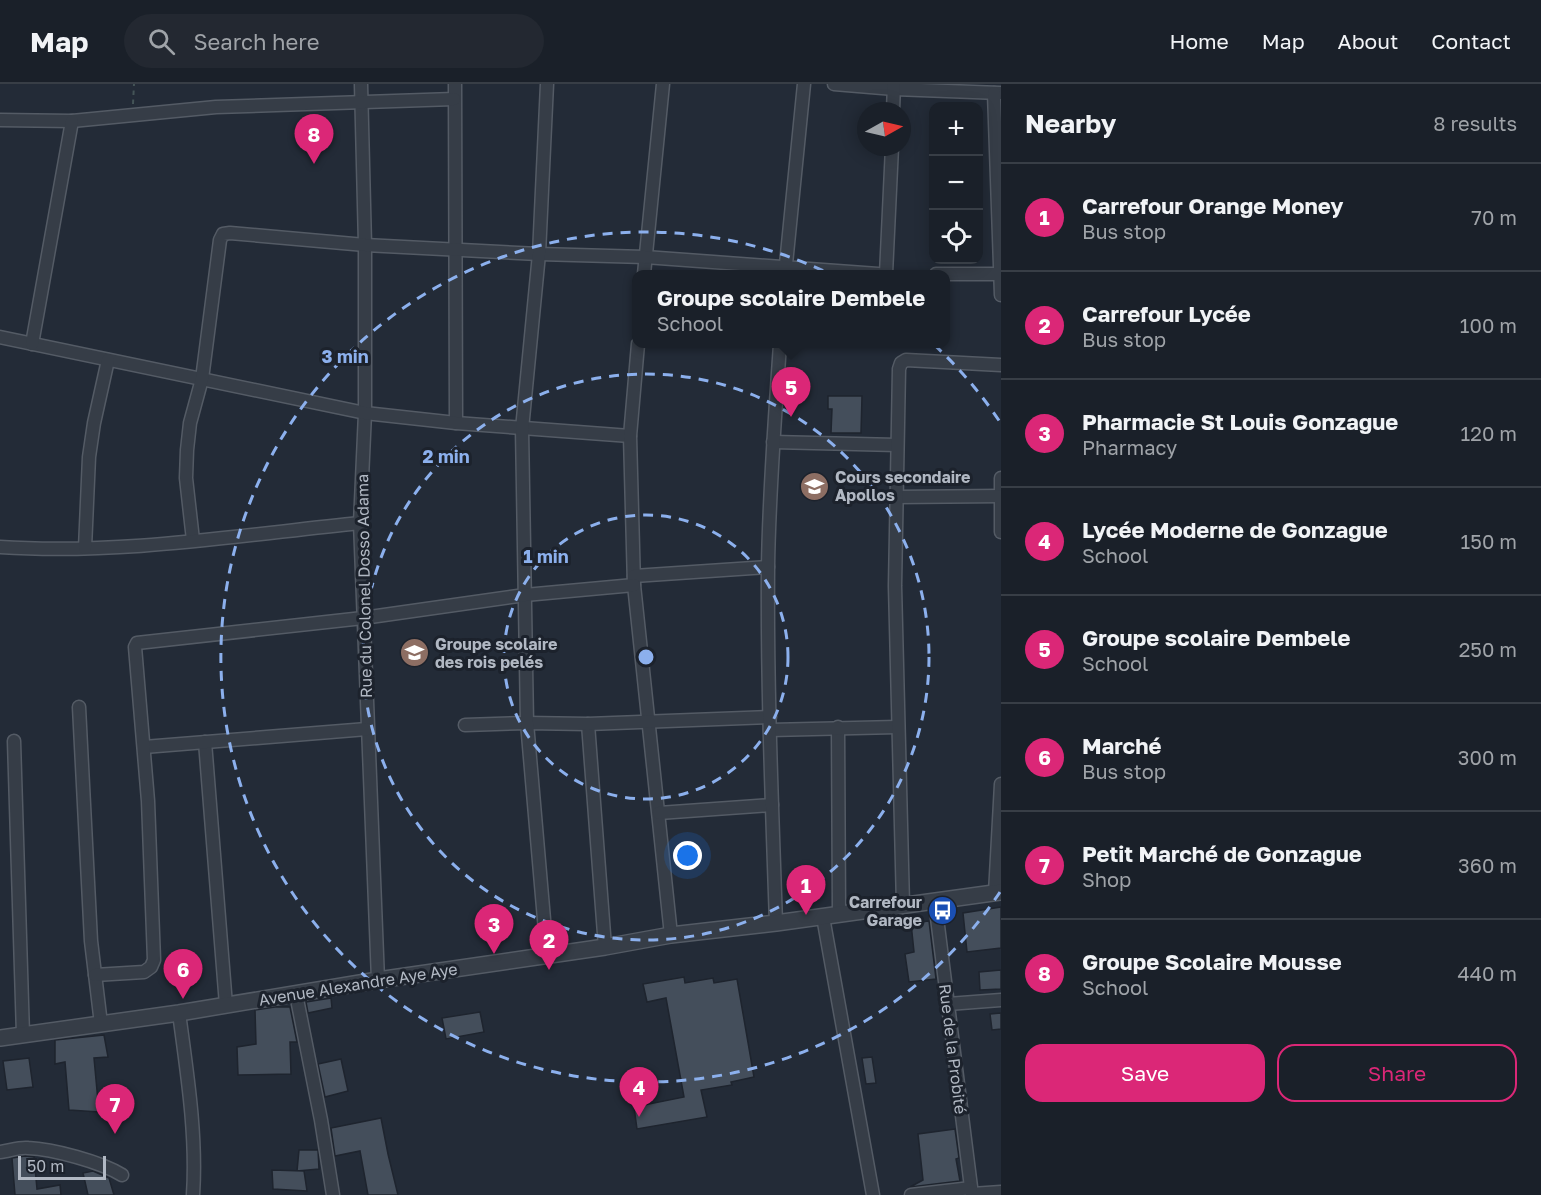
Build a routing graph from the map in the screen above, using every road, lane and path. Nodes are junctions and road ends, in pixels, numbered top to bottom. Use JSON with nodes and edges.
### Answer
{"nodes":[{"id":1,"x":134,"y":84,"type":"edge"},
{"id":2,"x":361,"y":84,"type":"edge"},
{"id":3,"x":455,"y":84,"type":"edge"},
{"id":4,"x":548,"y":84,"type":"edge"},
{"id":5,"x":663,"y":84,"type":"edge"},
{"id":6,"x":804,"y":84,"type":"edge"},
{"id":7,"x":834,"y":84,"type":"edge"},
{"id":8,"x":894,"y":86,"type":"edge"},
{"id":9,"x":998,"y":93,"type":"edge"},
{"id":10,"x":454,"y":99,"type":"junction"},
{"id":11,"x":362,"y":101,"type":"junction"},
{"id":12,"x":893,"y":102,"type":"edge"},
{"id":13,"x":133,"y":116,"type":"junction"},
{"id":14,"x":0,"y":120,"type":"edge"},
{"id":15,"x":72,"y":121,"type":"junction"},
{"id":16,"x":892,"y":156,"type":"edge"},
{"id":17,"x":365,"y":245,"type":"junction"},
{"id":18,"x":455,"y":249,"type":"junction"},
{"id":19,"x":540,"y":254,"type":"junction"},
{"id":20,"x":645,"y":257,"type":"junction"},
{"id":21,"x":644,"y":270,"type":"edge"},
{"id":22,"x":775,"y":270,"type":"edge"},
{"id":23,"x":785,"y":270,"type":"edge"},
{"id":24,"x":886,"y":270,"type":"edge"},
{"id":25,"x":950,"y":274,"type":"edge"},
{"id":26,"x":1000,"y":274,"type":"edge"},
{"id":27,"x":1001,"y":295,"type":"edge"},
{"id":28,"x":0,"y":337,"type":"edge"},
{"id":29,"x":32,"y":345,"type":"junction"},
{"id":30,"x":638,"y":348,"type":"edge"},
{"id":31,"x":780,"y":348,"type":"edge"},
{"id":32,"x":108,"y":360,"type":"junction"},
{"id":33,"x":1001,"y":365,"type":"edge"},
{"id":34,"x":202,"y":379,"type":"junction"},
{"id":35,"x":365,"y":412,"type":"junction"},
{"id":36,"x":456,"y":423,"type":"junction"},
{"id":37,"x":522,"y":429,"type":"junction"},
{"id":38,"x":630,"y":436,"type":"junction"},
{"id":39,"x":773,"y":442,"type":"junction"},
{"id":40,"x":897,"y":445,"type":"junction"},
{"id":41,"x":1001,"y":478,"type":"edge"},
{"id":42,"x":1001,"y":496,"type":"edge"},
{"id":43,"x":896,"y":497,"type":"junction"},
{"id":44,"x":360,"y":523,"type":"junction"},
{"id":45,"x":1001,"y":532,"type":"edge"},
{"id":46,"x":193,"y":540,"type":"junction"},
{"id":47,"x":0,"y":547,"type":"edge"},
{"id":48,"x":85,"y":548,"type":"junction"},
{"id":49,"x":768,"y":567,"type":"junction"},
{"id":50,"x":634,"y":580,"type":"junction"},
{"id":51,"x":525,"y":595,"type":"junction"},
{"id":52,"x":363,"y":618,"type":"junction"},
{"id":53,"x":79,"y":707,"type":"dead end"},
{"id":54,"x":770,"y":717,"type":"junction"},
{"id":55,"x":649,"y":721,"type":"junction"},
{"id":56,"x":527,"y":723,"type":"junction"},
{"id":57,"x":588,"y":724,"type":"junction"},
{"id":58,"x":465,"y":725,"type":"dead end"},
{"id":59,"x":838,"y":727,"type":"junction"},
{"id":60,"x":897,"y":727,"type":"junction"},
{"id":61,"x":368,"y":729,"type":"junction"},
{"id":62,"x":770,"y":730,"type":"junction"},
{"id":63,"x":14,"y":741,"type":"dead end"},
{"id":64,"x":205,"y":742,"type":"junction"},
{"id":65,"x":144,"y":747,"type":"junction"},
{"id":66,"x":1001,"y":784,"type":"edge"},
{"id":67,"x":772,"y":805,"type":"junction"},
{"id":68,"x":659,"y":813,"type":"junction"},
{"id":69,"x":998,"y":893,"type":"edge"},
{"id":70,"x":935,"y":902,"type":"junction"},
{"id":71,"x":903,"y":905,"type":"junction"},
{"id":72,"x":839,"y":914,"type":"junction"},
{"id":73,"x":823,"y":917,"type":"junction"},
{"id":74,"x":776,"y":923,"type":"junction"},
{"id":75,"x":671,"y":935,"type":"junction"},
{"id":76,"x":605,"y":947,"type":"junction"},
{"id":77,"x":547,"y":954,"type":"junction"},
{"id":78,"x":95,"y":975,"type":"junction"},
{"id":79,"x":378,"y":980,"type":"junction"},
{"id":80,"x":297,"y":994,"type":"junction"},
{"id":81,"x":1001,"y":1000,"type":"edge"},
{"id":82,"x":948,"y":1004,"type":"junction"},
{"id":83,"x":226,"y":1005,"type":"junction"},
{"id":84,"x":178,"y":1013,"type":"junction"},
{"id":85,"x":101,"y":1024,"type":"junction"},
{"id":86,"x":22,"y":1035,"type":"junction"},
{"id":87,"x":0,"y":1038,"type":"edge"},
{"id":88,"x":0,"y":1152,"type":"edge"},
{"id":89,"x":122,"y":1175,"type":"dead end"},
{"id":90,"x":971,"y":1192,"type":"edge"},
{"id":91,"x":1001,"y":1192,"type":"edge"},
{"id":92,"x":193,"y":1195,"type":"edge"},
{"id":93,"x":333,"y":1195,"type":"edge"},
{"id":94,"x":873,"y":1195,"type":"edge"},
{"id":95,"x":911,"y":1195,"type":"edge"}],
"edges":[{"from":1,"to":13,"type":"path"},
{"from":2,"to":11,"type":"street","name":"Rue du Colonel Dosso Adama"},
{"from":3,"to":10,"type":"street"},
{"from":4,"to":19,"type":"street"},
{"from":5,"to":20,"type":"street"},
{"from":6,"to":23,"type":"street"},
{"from":7,"to":8,"type":"street"},
{"from":8,"to":9,"type":"street"},
{"from":8,"to":12,"type":"street"},
{"from":9,"to":26,"type":"street"},
{"from":10,"to":11,"type":"street"},
{"from":10,"to":18,"type":"street"},
{"from":11,"to":13,"type":"street"},
{"from":11,"to":17,"type":"street","name":"Rue du Colonel Dosso Adama"},
{"from":13,"to":15,"type":"street"},
{"from":14,"to":15,"type":"street"},
{"from":15,"to":29,"type":"street"},
{"from":16,"to":24,"type":"street"},
{"from":17,"to":18,"type":"street"},
{"from":17,"to":34,"type":"street"},
{"from":17,"to":35,"type":"street","name":"Rue du Colonel Dosso Adama"},
{"from":18,"to":19,"type":"street"},
{"from":18,"to":36,"type":"street"},
{"from":19,"to":20,"type":"street"},
{"from":19,"to":37,"type":"street"},
{"from":20,"to":21,"type":"street"},
{"from":20,"to":22,"type":"street"},
{"from":25,"to":26,"type":"street"},
{"from":26,"to":27,"type":"street"},
{"from":28,"to":29,"type":"street"},
{"from":29,"to":32,"type":"street"},
{"from":30,"to":38,"type":"street"},
{"from":31,"to":39,"type":"street"},
{"from":32,"to":34,"type":"street"},
{"from":32,"to":48,"type":"street"},
{"from":33,"to":40,"type":"street"},
{"from":34,"to":35,"type":"street"},
{"from":34,"to":46,"type":"street"},
{"from":35,"to":36,"type":"street"},
{"from":35,"to":44,"type":"street","name":"Rue du Colonel Dosso Adama"},
{"from":36,"to":37,"type":"street"},
{"from":37,"to":38,"type":"street"},
{"from":37,"to":51,"type":"street"},
{"from":38,"to":50,"type":"street"},
{"from":39,"to":40,"type":"street"},
{"from":39,"to":49,"type":"street"},
{"from":40,"to":43,"type":"street"},
{"from":41,"to":42,"type":"street"},
{"from":42,"to":43,"type":"street"},
{"from":42,"to":45,"type":"street"},
{"from":43,"to":60,"type":"street"},
{"from":44,"to":46,"type":"street"},
{"from":44,"to":52,"type":"street","name":"Rue du Colonel Dosso Adama"},
{"from":46,"to":48,"type":"street"},
{"from":47,"to":48,"type":"street"},
{"from":49,"to":50,"type":"street"},
{"from":49,"to":54,"type":"street"},
{"from":50,"to":51,"type":"street"},
{"from":50,"to":55,"type":"street"},
{"from":51,"to":52,"type":"street"},
{"from":51,"to":56,"type":"street"},
{"from":52,"to":61,"type":"street","name":"Rue du Colonel Dosso Adama"},
{"from":52,"to":65,"type":"street"},
{"from":53,"to":78,"type":"street"},
{"from":54,"to":55,"type":"street"},
{"from":54,"to":62,"type":"street"},
{"from":55,"to":57,"type":"street"},
{"from":55,"to":68,"type":"street"},
{"from":56,"to":57,"type":"street"},
{"from":56,"to":58,"type":"street"},
{"from":56,"to":77,"type":"street"},
{"from":57,"to":76,"type":"street"},
{"from":59,"to":60,"type":"street"},
{"from":59,"to":62,"type":"street"},
{"from":59,"to":72,"type":"street"},
{"from":60,"to":71,"type":"street"},
{"from":61,"to":64,"type":"street"},
{"from":61,"to":79,"type":"street","name":"Rue du Colonel Dosso Adama"},
{"from":62,"to":67,"type":"street"},
{"from":63,"to":86,"type":"street"},
{"from":64,"to":65,"type":"street"},
{"from":64,"to":83,"type":"street"},
{"from":65,"to":78,"type":"street"},
{"from":66,"to":69,"type":"street"},
{"from":67,"to":68,"type":"street"},
{"from":67,"to":74,"type":"street"},
{"from":68,"to":75,"type":"street"},
{"from":69,"to":70,"type":"street","name":"Avenue Alexandre Aye Aye"},
{"from":70,"to":71,"type":"street","name":"Avenue Alexandre Aye Aye"},
{"from":70,"to":82,"type":"street","name":"Rue de la Probité"},
{"from":71,"to":72,"type":"street","name":"Avenue Alexandre Aye Aye"},
{"from":72,"to":73,"type":"street","name":"Avenue Alexandre Aye Aye"},
{"from":73,"to":74,"type":"street","name":"Avenue Alexandre Aye Aye"},
{"from":73,"to":94,"type":"street"},
{"from":74,"to":75,"type":"street","name":"Avenue Alexandre Aye Aye"},
{"from":75,"to":76,"type":"street","name":"Avenue Alexandre Aye Aye"},
{"from":76,"to":77,"type":"street","name":"Avenue Alexandre Aye Aye"},
{"from":77,"to":79,"type":"street","name":"Avenue Alexandre Aye Aye"},
{"from":78,"to":85,"type":"street"},
{"from":79,"to":80,"type":"street","name":"Avenue Alexandre Aye Aye"},
{"from":80,"to":83,"type":"street","name":"Avenue Alexandre Aye Aye"},
{"from":80,"to":93,"type":"street"},
{"from":81,"to":82,"type":"street"},
{"from":82,"to":90,"type":"street","name":"Rue de la Probité"},
{"from":83,"to":84,"type":"street","name":"Avenue Alexandre Aye Aye"},
{"from":84,"to":85,"type":"street","name":"Avenue Alexandre Aye Aye"},
{"from":84,"to":92,"type":"street"},
{"from":85,"to":86,"type":"street","name":"Avenue Alexandre Aye Aye"},
{"from":86,"to":87,"type":"street","name":"Avenue Alexandre Aye Aye"},
{"from":88,"to":89,"type":"street"},
{"from":90,"to":91,"type":"street"},
{"from":90,"to":95,"type":"street"}]}
